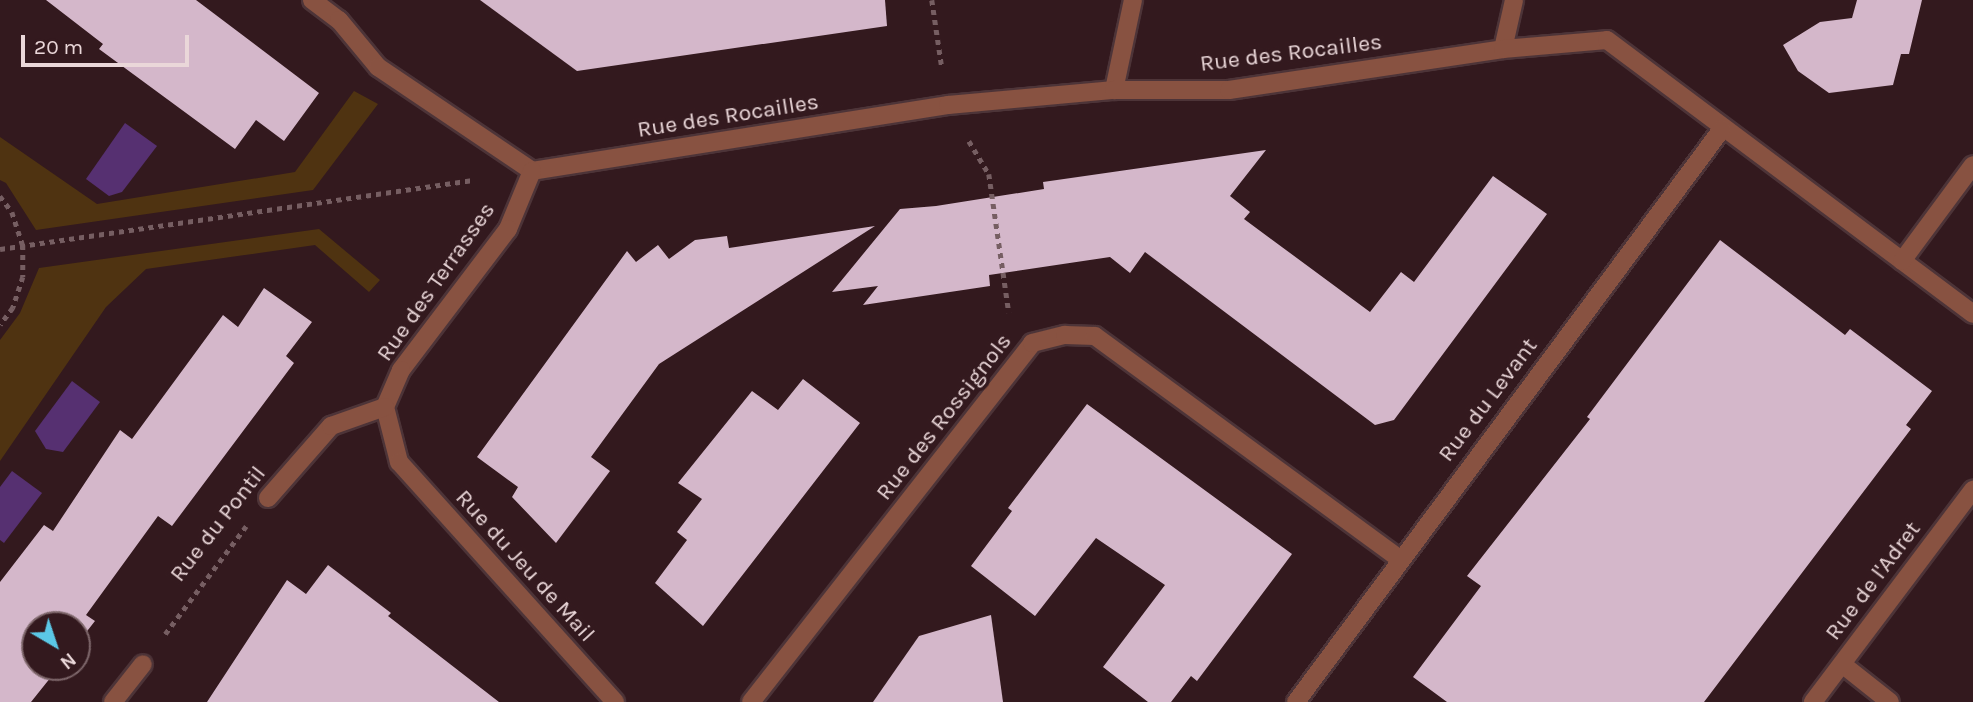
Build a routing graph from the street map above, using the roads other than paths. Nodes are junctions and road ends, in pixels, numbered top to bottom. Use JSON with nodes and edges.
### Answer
{"nodes":[{"id":1,"x":312,"y":0,"type":"edge"},
{"id":2,"x":1133,"y":0,"type":"edge"},
{"id":3,"x":1514,"y":0,"type":"edge"},
{"id":4,"x":1503,"y":49,"type":"junction"},
{"id":5,"x":1114,"y":90,"type":"junction"},
{"id":6,"x":1722,"y":129,"type":"junction"},
{"id":7,"x":1973,"y":165,"type":"edge"},
{"id":8,"x":532,"y":171,"type":"junction"},
{"id":9,"x":1902,"y":261,"type":"junction"},
{"id":10,"x":1973,"y":314,"type":"edge"},
{"id":11,"x":385,"y":407,"type":"junction"},
{"id":12,"x":1973,"y":490,"type":"edge"},
{"id":13,"x":268,"y":498,"type":"road end"},
{"id":14,"x":1400,"y":559,"type":"junction"},
{"id":15,"x":143,"y":664,"type":"road end"},
{"id":16,"x":1842,"y":664,"type":"junction"},
{"id":17,"x":113,"y":702,"type":"edge"},
{"id":18,"x":615,"y":702,"type":"edge"},
{"id":19,"x":751,"y":702,"type":"edge"},
{"id":20,"x":1296,"y":702,"type":"edge"},
{"id":21,"x":1812,"y":702,"type":"edge"},
{"id":22,"x":1890,"y":702,"type":"edge"}],
"edges":[{"from":1,"to":8,"type":"street"},
{"from":2,"to":5,"type":"street"},
{"from":3,"to":4,"type":"street"},
{"from":4,"to":5,"type":"street","name":"Rue des Rocailles"},
{"from":4,"to":6,"type":"street","name":"Rue des Rocailles"},
{"from":5,"to":8,"type":"street","name":"Rue des Rocailles"},
{"from":6,"to":9,"type":"street","name":"Rue des Rocailles"},
{"from":6,"to":14,"type":"street","name":"Rue du Levant"},
{"from":7,"to":9,"type":"street"},
{"from":8,"to":11,"type":"street","name":"Rue des Terrasses"},
{"from":9,"to":10,"type":"street","name":"Rue des Rocailles"},
{"from":11,"to":13,"type":"street","name":"Rue du Pontil"},
{"from":11,"to":18,"type":"street","name":"Rue du Jeu de Mail"},
{"from":12,"to":16,"type":"street","name":"Rue de l'Adret"},
{"from":14,"to":19,"type":"street","name":"Rue des Rossignols"},
{"from":14,"to":20,"type":"street","name":"Rue du Levant"},
{"from":15,"to":17,"type":"street"},
{"from":16,"to":21,"type":"street","name":"Rue de l'Adret"},
{"from":16,"to":22,"type":"street"}]}
